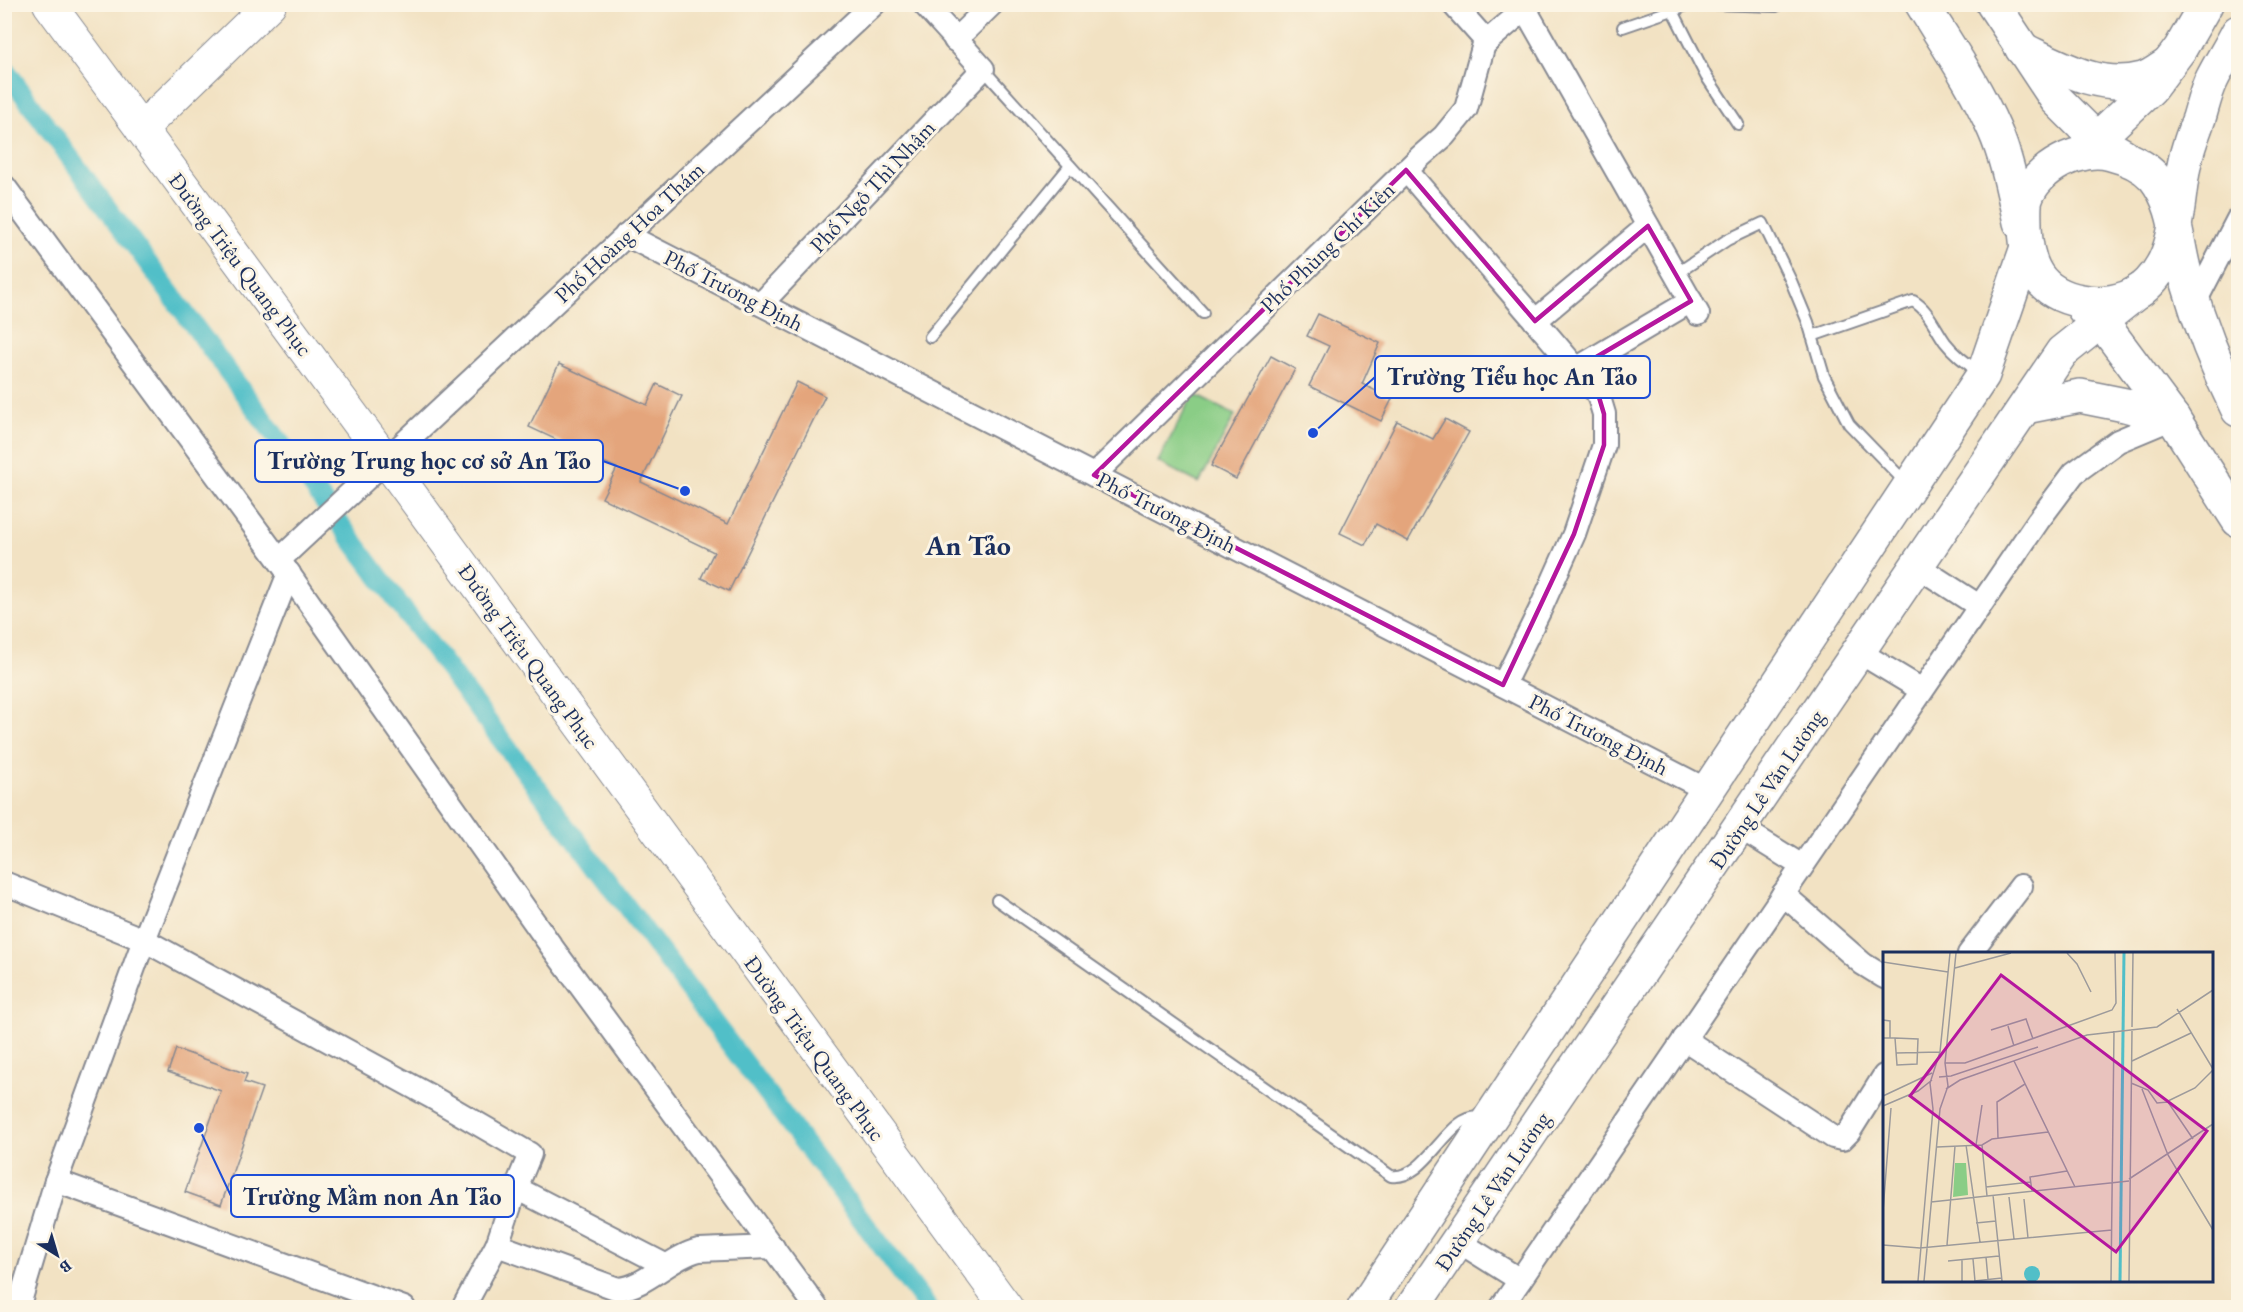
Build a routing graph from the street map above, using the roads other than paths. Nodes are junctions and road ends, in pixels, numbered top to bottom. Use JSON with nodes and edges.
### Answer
{"nodes":[{"id":1,"x":49,"y":4,"type":"edge"},
{"id":2,"x":270,"y":4,"type":"edge"},
{"id":3,"x":874,"y":4,"type":"edge"},
{"id":4,"x":924,"y":4,"type":"edge"},
{"id":5,"x":992,"y":4,"type":"edge"},
{"id":6,"x":1453,"y":4,"type":"edge"},
{"id":7,"x":1690,"y":4,"type":"edge"},
{"id":8,"x":1712,"y":4,"type":"edge"},
{"id":9,"x":1781,"y":4,"type":"edge"},
{"id":10,"x":1922,"y":4,"type":"edge"},
{"id":11,"x":1994,"y":4,"type":"edge"},
{"id":12,"x":2206,"y":4,"type":"edge"},
{"id":13,"x":1528,"y":7,"type":"edge"},
{"id":14,"x":1672,"y":10,"type":"junction"},
{"id":15,"x":1623,"y":27,"type":"dead end"},
{"id":16,"x":2238,"y":32,"type":"edge"},
{"id":17,"x":955,"y":40,"type":"junction"},
{"id":18,"x":1487,"y":42,"type":"junction"},
{"id":19,"x":2021,"y":48,"type":"junction"},
{"id":20,"x":2169,"y":65,"type":"junction"},
{"id":21,"x":983,"y":69,"type":"junction"},
{"id":22,"x":1738,"y":124,"type":"dead end"},
{"id":23,"x":141,"y":129,"type":"junction"},
{"id":24,"x":2090,"y":147,"type":"junction"},
{"id":25,"x":1070,"y":166,"type":"junction"},
{"id":26,"x":1406,"y":170,"type":"junction"},
{"id":27,"x":4,"y":186,"type":"edge"},
{"id":28,"x":2238,"y":219,"type":"edge"},
{"id":29,"x":2175,"y":223,"type":"junction"},
{"id":30,"x":1648,"y":226,"type":"junction"},
{"id":31,"x":626,"y":235,"type":"junction"},
{"id":32,"x":2026,"y":250,"type":"junction"},
{"id":33,"x":1676,"y":274,"type":"junction"},
{"id":34,"x":2140,"y":290,"type":"junction"},
{"id":35,"x":2070,"y":299,"type":"junction"},
{"id":36,"x":761,"y":304,"type":"junction"},
{"id":37,"x":2194,"y":304,"type":"junction"},
{"id":38,"x":1203,"y":313,"type":"dead end"},
{"id":39,"x":1535,"y":321,"type":"junction"},
{"id":40,"x":2101,"y":321,"type":"junction"},
{"id":41,"x":1812,"y":336,"type":"junction"},
{"id":42,"x":930,"y":337,"type":"dead end"},
{"id":43,"x":1576,"y":369,"type":"junction"},
{"id":44,"x":1983,"y":375,"type":"junction"},
{"id":45,"x":2025,"y":407,"type":"junction"},
{"id":46,"x":2238,"y":410,"type":"edge"},
{"id":47,"x":2173,"y":418,"type":"junction"},
{"id":48,"x":385,"y":459,"type":"junction"},
{"id":49,"x":1094,"y":475,"type":"junction"},
{"id":50,"x":1909,"y":487,"type":"junction"},
{"id":51,"x":2238,"y":520,"type":"edge"},
{"id":52,"x":1917,"y":566,"type":"junction"},
{"id":53,"x":284,"y":567,"type":"junction"},
{"id":54,"x":1979,"y":606,"type":"junction"},
{"id":55,"x":1859,"y":652,"type":"junction"},
{"id":56,"x":1503,"y":685,"type":"junction"},
{"id":57,"x":1922,"y":690,"type":"junction"},
{"id":58,"x":1707,"y":790,"type":"junction"},
{"id":59,"x":1740,"y":827,"type":"junction"},
{"id":60,"x":1802,"y":866,"type":"junction"},
{"id":61,"x":4,"y":883,"type":"edge"},
{"id":62,"x":2021,"y":886,"type":"dead end"},
{"id":63,"x":1783,"y":894,"type":"junction"},
{"id":64,"x":997,"y":900,"type":"dead end"},
{"id":65,"x":144,"y":940,"type":"junction"},
{"id":66,"x":1971,"y":952,"type":"edge"},
{"id":67,"x":1883,"y":976,"type":"edge"},
{"id":68,"x":1684,"y":1039,"type":"junction"},
{"id":69,"x":1883,"y":1078,"type":"edge"},
{"id":70,"x":1488,"y":1120,"type":"junction"},
{"id":71,"x":56,"y":1180,"type":"junction"},
{"id":72,"x":516,"y":1188,"type":"junction"},
{"id":73,"x":1458,"y":1241,"type":"junction"},
{"id":74,"x":497,"y":1245,"type":"junction"},
{"id":75,"x":773,"y":1248,"type":"junction"},
{"id":76,"x":665,"y":1265,"type":"junction"},
{"id":77,"x":1520,"y":1280,"type":"junction"},
{"id":78,"x":18,"y":1308,"type":"edge"},
{"id":79,"x":404,"y":1308,"type":"edge"},
{"id":80,"x":463,"y":1308,"type":"edge"},
{"id":81,"x":817,"y":1308,"type":"edge"},
{"id":82,"x":1007,"y":1308,"type":"edge"},
{"id":83,"x":1364,"y":1308,"type":"edge"},
{"id":84,"x":1412,"y":1308,"type":"edge"},
{"id":85,"x":1501,"y":1308,"type":"edge"}],
"edges":[{"from":1,"to":23,"type":"street","name":"Đường Triệu Quang Phục"},
{"from":2,"to":23,"type":"street"},
{"from":3,"to":31,"type":"street","name":"Phố Hoàng Hoa Thám"},
{"from":4,"to":17,"type":"street"},
{"from":5,"to":17,"type":"street"},
{"from":6,"to":18,"type":"street"},
{"from":7,"to":14,"type":"lane"},
{"from":8,"to":9,"type":"lane"},
{"from":10,"to":32,"type":"highway"},
{"from":11,"to":19,"type":"highway"},
{"from":12,"to":20,"type":"highway"},
{"from":13,"to":18,"type":"street","name":"Phố Phùng Chí Kiên"},
{"from":13,"to":30,"type":"street"},
{"from":14,"to":15,"type":"lane"},
{"from":14,"to":22,"type":"lane"},
{"from":16,"to":29,"type":"highway"},
{"from":17,"to":21,"type":"street"},
{"from":18,"to":26,"type":"street","name":"Phố Phùng Chí Kiên"},
{"from":19,"to":20,"type":"highway"},
{"from":19,"to":24,"type":"highway"},
{"from":20,"to":24,"type":"highway"},
{"from":21,"to":25,"type":"lane"},
{"from":21,"to":36,"type":"street","name":"Phố Ngô Thì Nhậm"},
{"from":23,"to":48,"type":"street","name":"Đường Triệu Quang Phục"},
{"from":24,"to":29,"type":"highway"},
{"from":24,"to":32,"type":"highway"},
{"from":25,"to":38,"type":"lane"},
{"from":25,"to":42,"type":"lane"},
{"from":26,"to":39,"type":"street"},
{"from":26,"to":49,"type":"street","name":"Phố Phùng Chí Kiên"},
{"from":27,"to":53,"type":"street"},
{"from":28,"to":37,"type":"street"},
{"from":29,"to":34,"type":"highway"},
{"from":29,"to":37,"type":"highway"},
{"from":30,"to":33,"type":"street"},
{"from":30,"to":39,"type":"street"},
{"from":31,"to":36,"type":"street","name":"Phố Trương Định"},
{"from":31,"to":48,"type":"street","name":"Phố Hoàng Hoa Thám"},
{"from":32,"to":35,"type":"highway"},
{"from":32,"to":44,"type":"highway","name":"Đường Lê Văn Lương"},
{"from":33,"to":41,"type":"lane"},
{"from":33,"to":43,"type":"street"},
{"from":34,"to":35,"type":"highway"},
{"from":34,"to":40,"type":"highway","name":"Đường Lê Văn Lương"},
{"from":35,"to":40,"type":"highway"},
{"from":36,"to":49,"type":"street","name":"Phố Trương Định"},
{"from":37,"to":46,"type":"highway"},
{"from":39,"to":43,"type":"street"},
{"from":40,"to":45,"type":"highway","name":"Đường Lê Văn Lương"},
{"from":40,"to":47,"type":"highway"},
{"from":41,"to":44,"type":"lane"},
{"from":41,"to":50,"type":"lane"},
{"from":43,"to":56,"type":"street"},
{"from":44,"to":50,"type":"highway","name":"Đường Lê Văn Lương"},
{"from":45,"to":47,"type":"highway"},
{"from":45,"to":52,"type":"highway","name":"Đường Lê Văn Lương"},
{"from":47,"to":51,"type":"highway"},
{"from":47,"to":54,"type":"street"},
{"from":48,"to":53,"type":"street","name":"Phố Hoàng Hoa Thám"},
{"from":48,"to":82,"type":"street","name":"Đường Triệu Quang Phục"},
{"from":49,"to":56,"type":"street","name":"Phố Trương Định"},
{"from":50,"to":58,"type":"highway","name":"Đường Lê Văn Lương"},
{"from":52,"to":54,"type":"street"},
{"from":52,"to":55,"type":"highway","name":"Đường Lê Văn Lương"},
{"from":53,"to":65,"type":"street"},
{"from":53,"to":75,"type":"street"},
{"from":54,"to":57,"type":"street"},
{"from":55,"to":57,"type":"street"},
{"from":55,"to":59,"type":"highway","name":"Đường Lê Văn Lương"},
{"from":56,"to":58,"type":"street","name":"Phố Trương Định"},
{"from":57,"to":60,"type":"street"},
{"from":58,"to":70,"type":"highway","name":"Đường Lê Văn Lương"},
{"from":59,"to":60,"type":"street"},
{"from":59,"to":73,"type":"highway","name":"Đường Lê Văn Lương"},
{"from":60,"to":63,"type":"street"},
{"from":61,"to":65,"type":"street"},
{"from":62,"to":66,"type":"street"},
{"from":63,"to":67,"type":"street"},
{"from":63,"to":68,"type":"street"},
{"from":64,"to":70,"type":"lane"},
{"from":65,"to":71,"type":"street"},
{"from":65,"to":72,"type":"street"},
{"from":68,"to":69,"type":"street"},
{"from":68,"to":77,"type":"street"},
{"from":70,"to":83,"type":"highway","name":"Đường Lê Văn Lương"},
{"from":71,"to":78,"type":"street"},
{"from":71,"to":79,"type":"street"},
{"from":72,"to":74,"type":"street"},
{"from":72,"to":76,"type":"street"},
{"from":73,"to":77,"type":"street"},
{"from":73,"to":84,"type":"highway","name":"Đường Lê Văn Lương"},
{"from":74,"to":76,"type":"street"},
{"from":74,"to":80,"type":"street"},
{"from":75,"to":76,"type":"street"},
{"from":75,"to":81,"type":"street"},
{"from":77,"to":85,"type":"street"}]}
